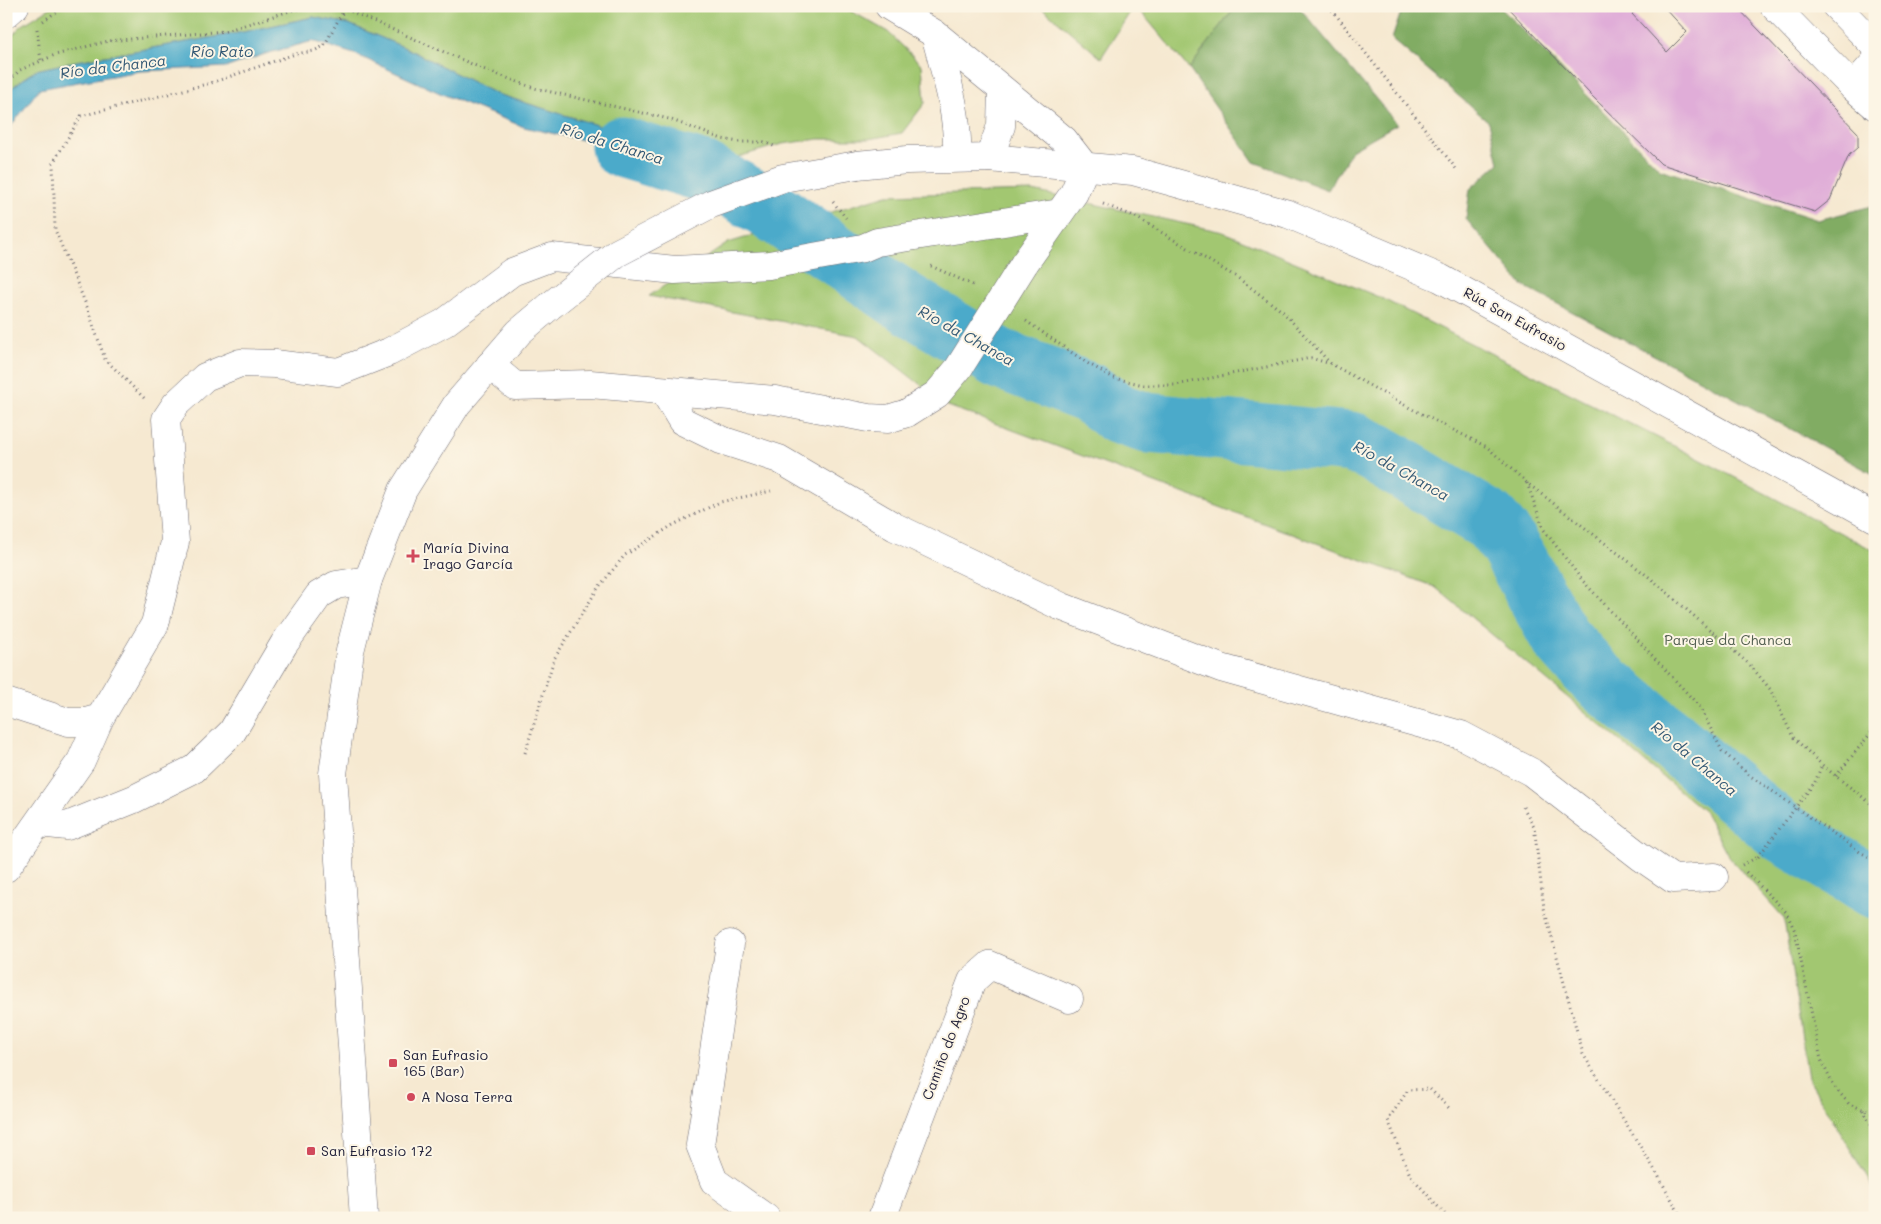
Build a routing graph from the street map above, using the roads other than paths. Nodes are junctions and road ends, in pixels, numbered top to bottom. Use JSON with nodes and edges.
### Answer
{"nodes":[{"id":1,"x":15,"y":6,"type":"edge"},
{"id":2,"x":889,"y":6,"type":"edge"},
{"id":3,"x":1774,"y":6,"type":"edge"},
{"id":4,"x":1836,"y":6,"type":"edge"},
{"id":5,"x":6,"y":14,"type":"edge"},
{"id":6,"x":935,"y":34,"type":"junction"},
{"id":7,"x":1873,"y":52,"type":"edge"},
{"id":8,"x":1853,"y":87,"type":"junction"},
{"id":9,"x":1002,"y":90,"type":"junction"},
{"id":10,"x":1875,"y":106,"type":"edge"},
{"id":11,"x":957,"y":158,"type":"junction"},
{"id":12,"x":989,"y":158,"type":"junction"},
{"id":13,"x":1085,"y":167,"type":"junction"},
{"id":14,"x":1067,"y":203,"type":"junction"},
{"id":15,"x":490,"y":365,"type":"junction"},
{"id":16,"x":664,"y":391,"type":"junction"},
{"id":17,"x":1875,"y":518,"type":"edge"},
{"id":18,"x":368,"y":580,"type":"junction"},
{"id":19,"x":6,"y":702,"type":"edge"},
{"id":20,"x":100,"y":718,"type":"junction"},
{"id":21,"x":39,"y":824,"type":"junction"},
{"id":22,"x":6,"y":868,"type":"edge"},
{"id":23,"x":1714,"y":877,"type":"dead end"},
{"id":24,"x":730,"y":944,"type":"dead end"},
{"id":25,"x":1069,"y":999,"type":"dead end"},
{"id":26,"x":364,"y":1218,"type":"edge"},
{"id":27,"x":766,"y":1218,"type":"edge"},
{"id":28,"x":882,"y":1218,"type":"edge"}],
"edges":[{"from":1,"to":5,"type":"street"},
{"from":2,"to":6,"type":"street"},
{"from":3,"to":8,"type":"street"},
{"from":4,"to":7,"type":"street"},
{"from":6,"to":9,"type":"street"},
{"from":6,"to":11,"type":"street"},
{"from":7,"to":8,"type":"street"},
{"from":8,"to":10,"type":"street"},
{"from":9,"to":12,"type":"street"},
{"from":9,"to":13,"type":"street"},
{"from":11,"to":12,"type":"street","name":"Rúa San Eufrasio"},
{"from":11,"to":15,"type":"street","name":"Rúa San Eufrasio","bridge":true},
{"from":12,"to":13,"type":"street","name":"Rúa San Eufrasio"},
{"from":13,"to":14,"type":"street"},
{"from":13,"to":17,"type":"street","name":"Rúa San Eufrasio"},
{"from":14,"to":16,"type":"street","bridge":true},
{"from":14,"to":20,"type":"street"},
{"from":15,"to":16,"type":"street"},
{"from":15,"to":18,"type":"street","name":"Rúa San Eufrasio"},
{"from":16,"to":23,"type":"street"},
{"from":18,"to":21,"type":"street"},
{"from":18,"to":26,"type":"street","name":"Rúa San Eufrasio"},
{"from":19,"to":20,"type":"street"},
{"from":20,"to":21,"type":"street"},
{"from":21,"to":22,"type":"street"},
{"from":24,"to":27,"type":"street"},
{"from":25,"to":28,"type":"street","name":"Camiño do Agro"}]}
